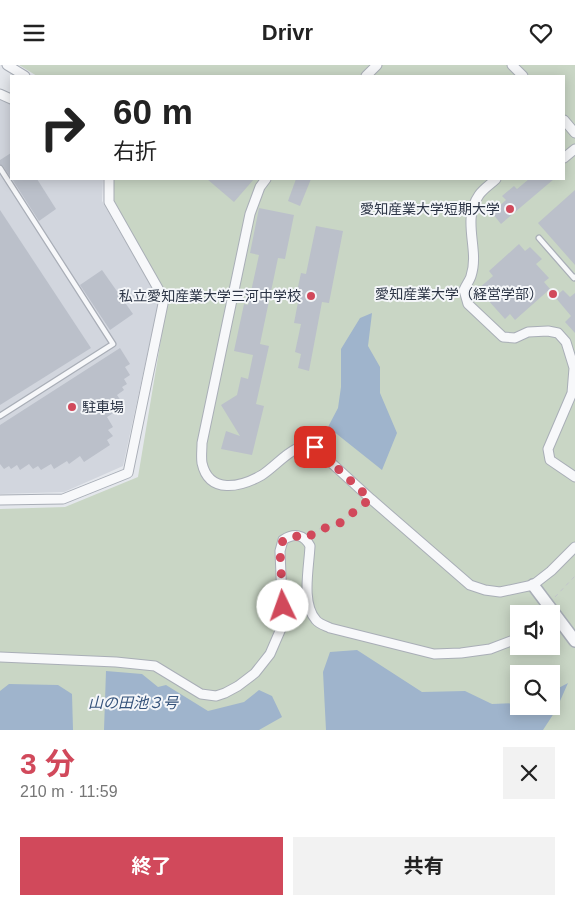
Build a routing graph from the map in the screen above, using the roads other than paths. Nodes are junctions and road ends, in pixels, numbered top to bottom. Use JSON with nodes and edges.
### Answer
{"nodes":[{"id":1,"x":7,"y":65,"type":"edge"},
{"id":2,"x":377,"y":65,"type":"edge"},
{"id":3,"x":512,"y":65,"type":"edge"},
{"id":4,"x":23,"y":75,"type":"edge"},
{"id":5,"x":367,"y":75,"type":"edge"},
{"id":6,"x":522,"y":75,"type":"edge"},
{"id":7,"x":565,"y":122,"type":"edge"},
{"id":8,"x":575,"y":133,"type":"edge"},
{"id":9,"x":575,"y":149,"type":"edge"},
{"id":10,"x":565,"y":157,"type":"edge"},
{"id":11,"x":0,"y":168,"type":"edge"},
{"id":12,"x":109,"y":180,"type":"edge"},
{"id":13,"x":265,"y":180,"type":"edge"},
{"id":14,"x":495,"y":180,"type":"edge"},
{"id":15,"x":539,"y":238,"type":"dead end"},
{"id":16,"x":575,"y":277,"type":"edge"},
{"id":17,"x":0,"y":416,"type":"edge"},
{"id":18,"x":575,"y":477,"type":"edge"},
{"id":19,"x":0,"y":500,"type":"edge"},
{"id":20,"x":575,"y":547,"type":"edge"},
{"id":21,"x":533,"y":585,"type":"junction"},
{"id":22,"x":548,"y":605,"type":"edge"},
{"id":23,"x":560,"y":625,"type":"edge"},
{"id":24,"x":510,"y":641,"type":"edge"},
{"id":25,"x":575,"y":641,"type":"edge"},
{"id":26,"x":0,"y":657,"type":"edge"}],
"edges":[{"from":1,"to":4,"type":"street"},
{"from":2,"to":5,"type":"street"},
{"from":3,"to":6,"type":"street"},
{"from":7,"to":8,"type":"street"},
{"from":9,"to":10,"type":"street"},
{"from":11,"to":17,"type":"lane"},
{"from":12,"to":19,"type":"street"},
{"from":13,"to":21,"type":"street"},
{"from":14,"to":18,"type":"street"},
{"from":15,"to":16,"type":"lane"},
{"from":20,"to":21,"type":"street"},
{"from":21,"to":22,"type":"street"},
{"from":23,"to":25,"type":"street"},
{"from":24,"to":26,"type":"street"}]}
